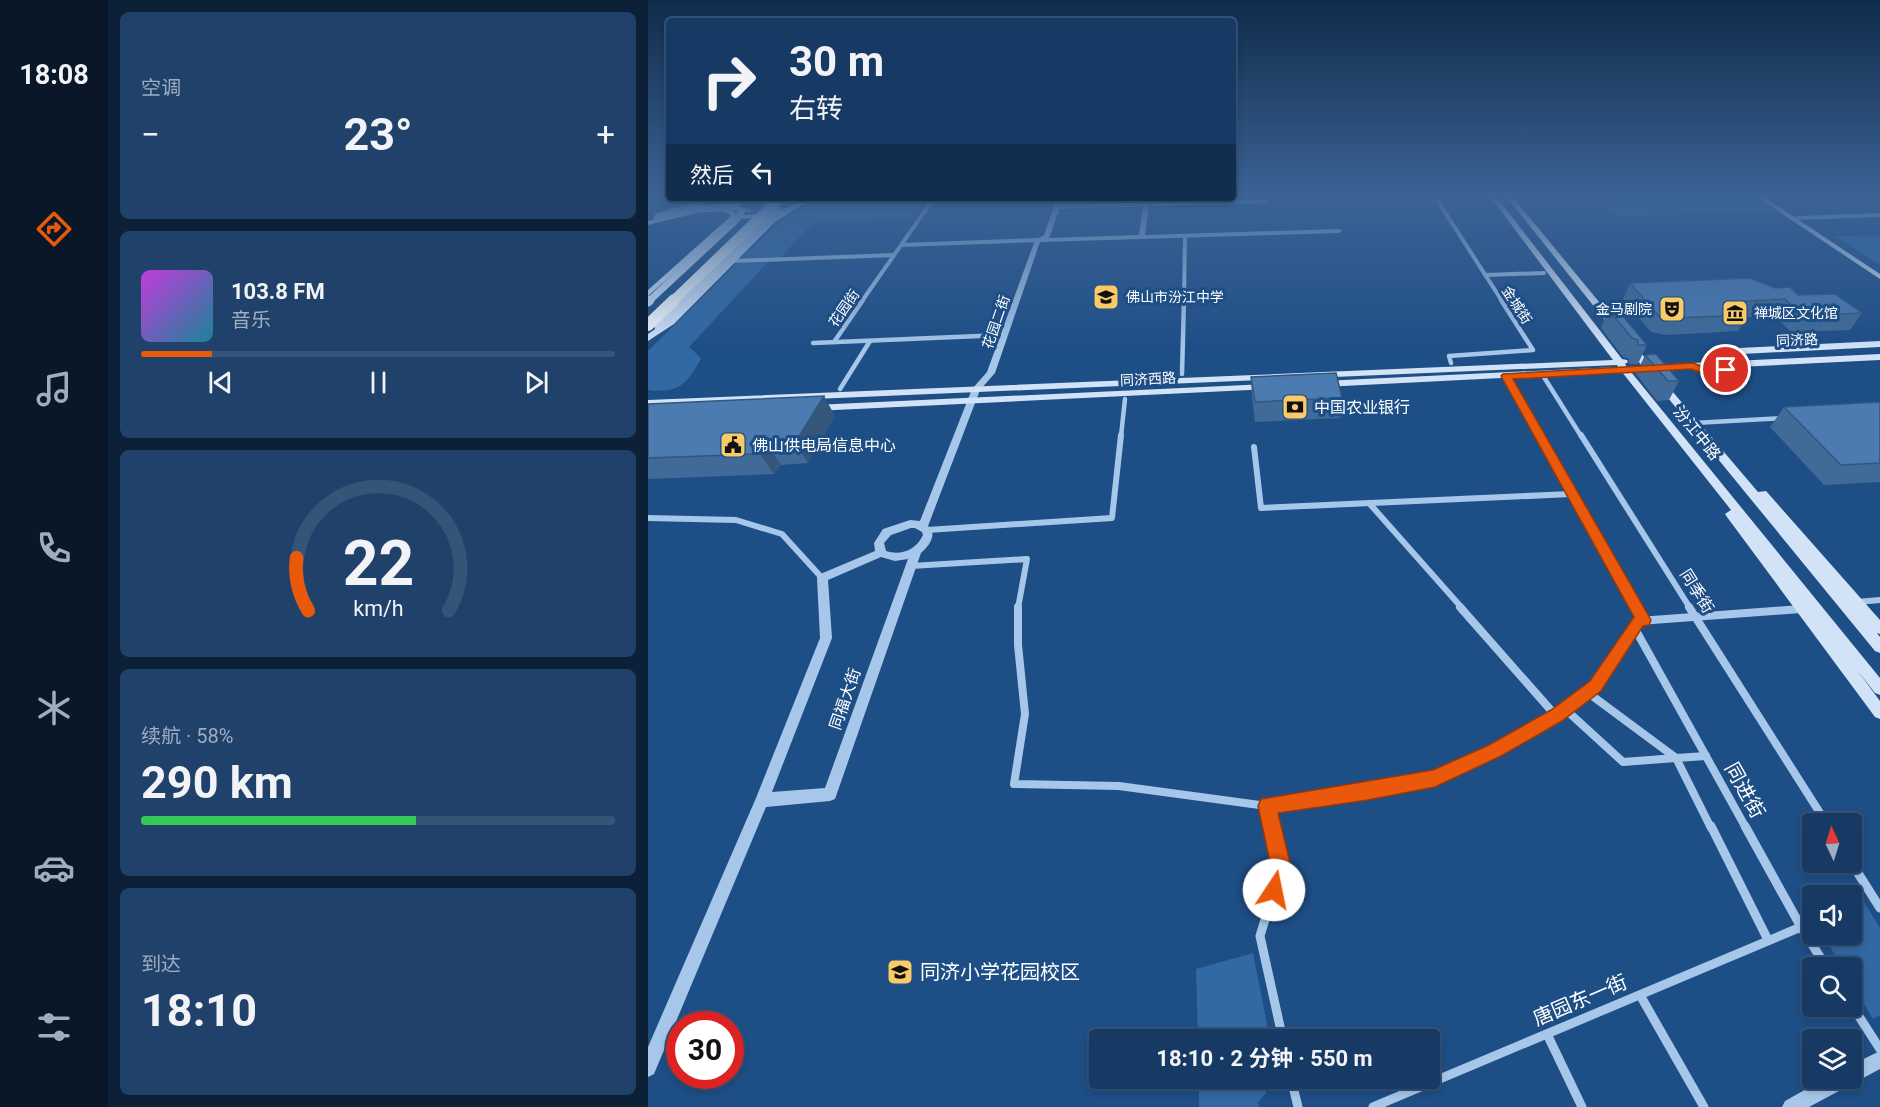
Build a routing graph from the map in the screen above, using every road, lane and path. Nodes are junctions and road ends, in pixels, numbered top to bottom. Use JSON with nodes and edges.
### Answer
{"nodes":[{"id":1,"x":702,"y":247,"type":"edge"},
{"id":2,"x":705,"y":247,"type":"edge"},
{"id":3,"x":719,"y":247,"type":"edge"},
{"id":4,"x":729,"y":247,"type":"edge"},
{"id":5,"x":743,"y":247,"type":"edge"},
{"id":6,"x":746,"y":247,"type":"edge"},
{"id":7,"x":900,"y":247,"type":"edge"},
{"id":8,"x":1036,"y":247,"type":"edge"},
{"id":9,"x":1185,"y":247,"type":"edge"},
{"id":10,"x":1467,"y":247,"type":"edge"},
{"id":11,"x":1523,"y":247,"type":"edge"},
{"id":12,"x":1531,"y":247,"type":"edge"},
{"id":13,"x":1550,"y":247,"type":"edge"},
{"id":14,"x":1559,"y":247,"type":"edge"},
{"id":15,"x":1836,"y":247,"type":"edge"},
{"id":16,"x":1839,"y":247,"type":"edge"},
{"id":17,"x":894,"y":255,"type":"junction"},
{"id":18,"x":733,"y":261,"type":"junction"},
{"id":19,"x":1544,"y":273,"type":"junction"},
{"id":20,"x":1485,"y":275,"type":"junction"},
{"id":21,"x":1880,"y":275,"type":"edge"},
{"id":22,"x":1584,"y":289,"type":"junction"},
{"id":23,"x":1564,"y":290,"type":"junction"},
{"id":24,"x":648,"y":294,"type":"edge"},
{"id":25,"x":648,"y":302,"type":"edge"},
{"id":26,"x":648,"y":313,"type":"edge"},
{"id":27,"x":648,"y":325,"type":"edge"},
{"id":28,"x":1004,"y":335,"type":"junction"},
{"id":29,"x":648,"y":338,"type":"edge"},
{"id":30,"x":870,"y":341,"type":"junction"},
{"id":31,"x":834,"y":342,"type":"junction"},
{"id":32,"x":813,"y":343,"type":"dead end"},
{"id":33,"x":1880,"y":344,"type":"edge"},
{"id":34,"x":1880,"y":349,"type":"edge"},
{"id":35,"x":1728,"y":357,"type":"junction"},
{"id":36,"x":1880,"y":357,"type":"edge"},
{"id":37,"x":1880,"y":362,"type":"edge"},
{"id":38,"x":1451,"y":363,"type":"junction"},
{"id":39,"x":1646,"y":365,"type":"junction"},
{"id":40,"x":1622,"y":366,"type":"junction"},
{"id":41,"x":1693,"y":366,"type":"junction"},
{"id":42,"x":1480,"y":368,"type":"junction"},
{"id":43,"x":1280,"y":370,"type":"junction"},
{"id":44,"x":1182,"y":374,"type":"junction"},
{"id":45,"x":1542,"y":374,"type":"junction"},
{"id":46,"x":1307,"y":375,"type":"junction"},
{"id":47,"x":1507,"y":376,"type":"junction"},
{"id":48,"x":1249,"y":377,"type":"junction"},
{"id":49,"x":979,"y":386,"type":"junction"},
{"id":50,"x":840,"y":389,"type":"junction"},
{"id":51,"x":1314,"y":391,"type":"edge"},
{"id":52,"x":1278,"y":392,"type":"edge"},
{"id":53,"x":1125,"y":399,"type":"junction"},
{"id":54,"x":648,"y":402,"type":"edge"},
{"id":55,"x":970,"y":404,"type":"junction"},
{"id":56,"x":803,"y":411,"type":"edge"},
{"id":57,"x":1787,"y":418,"type":"edge"},
{"id":58,"x":1694,"y":423,"type":"junction"},
{"id":59,"x":1254,"y":447,"type":"dead end"},
{"id":60,"x":1699,"y":462,"type":"junction"},
{"id":61,"x":1571,"y":494,"type":"junction"},
{"id":62,"x":1369,"y":503,"type":"junction"},
{"id":63,"x":648,"y":518,"type":"edge"},
{"id":64,"x":925,"y":528,"type":"junction"},
{"id":65,"x":916,"y":552,"type":"junction"},
{"id":66,"x":881,"y":553,"type":"junction"},
{"id":67,"x":911,"y":566,"type":"junction"},
{"id":68,"x":822,"y":578,"type":"junction"},
{"id":69,"x":1880,"y":600,"type":"edge"},
{"id":70,"x":1850,"y":603,"type":"junction"},
{"id":71,"x":1802,"y":609,"type":"junction"},
{"id":72,"x":1696,"y":617,"type":"junction"},
{"id":73,"x":1643,"y":620,"type":"junction"},
{"id":74,"x":1634,"y":627,"type":"junction"},
{"id":75,"x":1880,"y":629,"type":"edge"},
{"id":76,"x":1880,"y":647,"type":"edge"},
{"id":77,"x":1880,"y":689,"type":"edge"},
{"id":78,"x":1587,"y":692,"type":"junction"},
{"id":79,"x":1565,"y":709,"type":"junction"},
{"id":80,"x":1880,"y":712,"type":"edge"},
{"id":81,"x":1556,"y":716,"type":"junction"},
{"id":82,"x":1706,"y":756,"type":"junction"},
{"id":83,"x":1676,"y":758,"type":"junction"},
{"id":84,"x":762,"y":800,"type":"junction"},
{"id":85,"x":1267,"y":806,"type":"junction"},
{"id":86,"x":1820,"y":813,"type":"edge"},
{"id":87,"x":1858,"y":873,"type":"edge"},
{"id":88,"x":1880,"y":908,"type":"edge"},
{"id":89,"x":1801,"y":927,"type":"junction"},
{"id":90,"x":1768,"y":940,"type":"junction"},
{"id":91,"x":1820,"y":957,"type":"edge"},
{"id":92,"x":1640,"y":995,"type":"junction"},
{"id":93,"x":1859,"y":1017,"type":"edge"},
{"id":94,"x":1281,"y":1029,"type":"edge"},
{"id":95,"x":1547,"y":1034,"type":"junction"},
{"id":96,"x":1880,"y":1049,"type":"edge"},
{"id":97,"x":1880,"y":1060,"type":"edge"},
{"id":98,"x":648,"y":1068,"type":"edge"},
{"id":99,"x":1862,"y":1069,"type":"edge"},
{"id":100,"x":1294,"y":1089,"type":"edge"},
{"id":101,"x":1825,"y":1089,"type":"edge"},
{"id":102,"x":1298,"y":1107,"type":"edge"},
{"id":103,"x":1373,"y":1107,"type":"edge"},
{"id":104,"x":1582,"y":1107,"type":"edge"},
{"id":105,"x":1704,"y":1107,"type":"edge"},
{"id":106,"x":1791,"y":1107,"type":"edge"}],
"edges":[{"from":1,"to":24,"type":"main road"},
{"from":2,"to":25,"type":"main road","bridge":true},
{"from":3,"to":26,"type":"highway"},
{"from":4,"to":27,"type":"highway","bridge":true},
{"from":5,"to":29,"type":"main road","bridge":true},
{"from":6,"to":18,"type":"main road"},
{"from":7,"to":17,"type":"street","name":"花园街"},
{"from":8,"to":28,"type":"street","name":"花园二街"},
{"from":9,"to":44,"type":"street"},
{"from":10,"to":20,"type":"street","name":"金城街"},
{"from":11,"to":19,"type":"main road"},
{"from":12,"to":23,"type":"main road","name":"汾江中路"},
{"from":13,"to":22,"type":"main road","name":"汾江中路"},
{"from":14,"to":22,"type":"main road"},
{"from":15,"to":21,"type":"main road"},
{"from":16,"to":21,"type":"main road"},
{"from":17,"to":18,"type":"street"},
{"from":17,"to":31,"type":"street","name":"花园街"},
{"from":18,"to":29,"type":"main road"},
{"from":19,"to":20,"type":"street"},
{"from":19,"to":23,"type":"main road"},
{"from":20,"to":38,"type":"street","name":"金城街"},
{"from":22,"to":39,"type":"main road","name":"汾江中路"},
{"from":23,"to":40,"type":"main road","name":"汾江中路"},
{"from":28,"to":30,"type":"street"},
{"from":28,"to":49,"type":"street","name":"花园二街"},
{"from":30,"to":31,"type":"street"},
{"from":30,"to":50,"type":"street"},
{"from":31,"to":32,"type":"street"},
{"from":33,"to":35,"type":"main road"},
{"from":34,"to":35,"type":"main road","name":"同济路"},
{"from":35,"to":39,"type":"main road","name":"同济路"},
{"from":36,"to":41,"type":"main road","name":"同济路"},
{"from":37,"to":41,"type":"main road"},
{"from":38,"to":42,"type":"main road"},
{"from":38,"to":43,"type":"main road"},
{"from":39,"to":40,"type":"main road","name":"同济西路"},
{"from":39,"to":41,"type":"main road","name":"同济路"},
{"from":39,"to":58,"type":"main road","name":"汾江中路"},
{"from":40,"to":42,"type":"main road","name":"同济西路"},
{"from":40,"to":45,"type":"main road","name":"同济西路"},
{"from":40,"to":60,"type":"main road","name":"汾江中路"},
{"from":42,"to":46,"type":"main road","name":"同济西路"},
{"from":43,"to":44,"type":"main road"},
{"from":43,"to":46,"type":"main road"},
{"from":43,"to":48,"type":"main road"},
{"from":44,"to":49,"type":"main road"},
{"from":45,"to":47,"type":"main road","name":"同济西路"},
{"from":45,"to":72,"type":"street","name":"同季街"},
{"from":46,"to":48,"type":"main road","name":"同济西路"},
{"from":47,"to":51,"type":"main road"},
{"from":47,"to":55,"type":"main road","name":"同济西路"},
{"from":47,"to":61,"type":"street"},
{"from":48,"to":49,"type":"main road","name":"同济西路"},
{"from":49,"to":50,"type":"main road"},
{"from":49,"to":54,"type":"main road","name":"同济西路"},
{"from":49,"to":55,"type":"street","name":"花园二街"},
{"from":50,"to":54,"type":"main road"},
{"from":52,"to":53,"type":"main road"},
{"from":53,"to":55,"type":"main road"},
{"from":53,"to":64,"type":"street"},
{"from":55,"to":56,"type":"main road"},
{"from":55,"to":64,"type":"street","name":"同福大街"},
{"from":57,"to":58,"type":"street"},
{"from":58,"to":70,"type":"main road","name":"汾江中路"},
{"from":59,"to":62,"type":"street"},
{"from":60,"to":71,"type":"main road"},
{"from":60,"to":77,"type":"main road","name":"汾江中路"},
{"from":61,"to":62,"type":"street"},
{"from":61,"to":73,"type":"street"},
{"from":62,"to":81,"type":"street"},
{"from":63,"to":68,"type":"street"},
{"from":64,"to":65,"type":"street","name":"同福大街"},
{"from":64,"to":66,"type":"street"},
{"from":65,"to":66,"type":"street"},
{"from":65,"to":67,"type":"street","name":"同福大街"},
{"from":66,"to":68,"type":"street"},
{"from":67,"to":84,"type":"street","name":"同福大街"},
{"from":67,"to":85,"type":"street"},
{"from":68,"to":84,"type":"street"},
{"from":69,"to":70,"type":"street"},
{"from":70,"to":75,"type":"main road"},
{"from":70,"to":76,"type":"main road","name":"汾江中路"},
{"from":71,"to":72,"type":"street"},
{"from":71,"to":80,"type":"main road"},
{"from":72,"to":73,"type":"street"},
{"from":72,"to":86,"type":"street","name":"同季街"},
{"from":73,"to":74,"type":"street"},
{"from":74,"to":78,"type":"street"},
{"from":74,"to":82,"type":"street","name":"同进街"},
{"from":78,"to":79,"type":"street"},
{"from":78,"to":83,"type":"street"},
{"from":79,"to":81,"type":"street"},
{"from":79,"to":83,"type":"street"},
{"from":81,"to":85,"type":"street"},
{"from":82,"to":83,"type":"street"},
{"from":82,"to":89,"type":"street","name":"同进街"},
{"from":83,"to":90,"type":"street"},
{"from":84,"to":98,"type":"street"},
{"from":85,"to":94,"type":"street"},
{"from":87,"to":88,"type":"street"},
{"from":89,"to":90,"type":"street","name":"唐园东一街"},
{"from":89,"to":91,"type":"street","name":"同进街"},
{"from":90,"to":92,"type":"street","name":"唐园东一街"},
{"from":92,"to":95,"type":"street","name":"唐园东一街"},
{"from":92,"to":105,"type":"street"},
{"from":93,"to":96,"type":"street"},
{"from":95,"to":103,"type":"street","name":"唐园东一街"},
{"from":95,"to":104,"type":"street"},
{"from":97,"to":99,"type":"street"},
{"from":100,"to":102,"type":"street"},
{"from":101,"to":106,"type":"street"}]}
